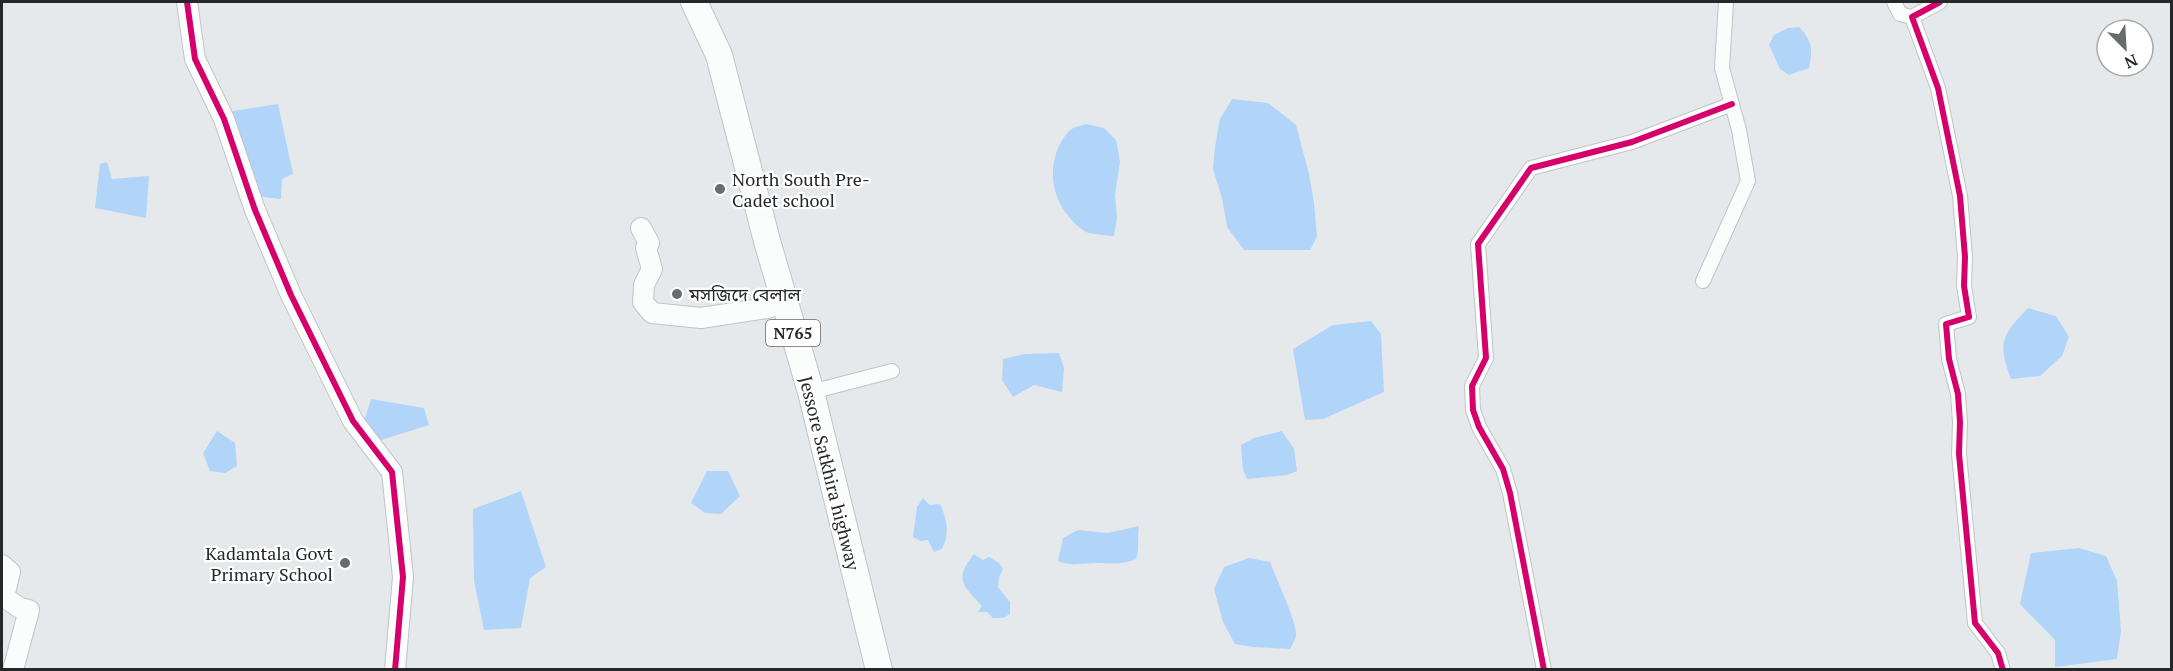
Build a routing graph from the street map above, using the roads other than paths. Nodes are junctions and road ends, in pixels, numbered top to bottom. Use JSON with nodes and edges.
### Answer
{"nodes":[{"id":1,"x":187,"y":2,"type":"edge"},
{"id":2,"x":694,"y":2,"type":"edge"},
{"id":3,"x":1726,"y":2,"type":"edge"},
{"id":4,"x":1894,"y":2,"type":"edge"},
{"id":5,"x":1940,"y":2,"type":"edge"},
{"id":6,"x":1912,"y":17,"type":"junction"},
{"id":7,"x":1732,"y":104,"type":"junction"},
{"id":8,"x":641,"y":228,"type":"dead end"},
{"id":9,"x":1703,"y":281,"type":"dead end"},
{"id":10,"x":784,"y":302,"type":"junction"},
{"id":11,"x":892,"y":371,"type":"dead end"},
{"id":12,"x":811,"y":392,"type":"junction"},
{"id":13,"x":2,"y":565,"type":"edge"},
{"id":14,"x":13,"y":669,"type":"edge"},
{"id":15,"x":395,"y":669,"type":"edge"},
{"id":16,"x":879,"y":669,"type":"edge"},
{"id":17,"x":1544,"y":669,"type":"edge"},
{"id":18,"x":2003,"y":669,"type":"edge"}],
"edges":[{"from":1,"to":15,"type":"street"},
{"from":2,"to":10,"type":"highway","name":"Jessore Satkhira highway","number":"N765"},
{"from":3,"to":7,"type":"street"},
{"from":4,"to":6,"type":"street"},
{"from":5,"to":6,"type":"street"},
{"from":6,"to":18,"type":"street"},
{"from":7,"to":9,"type":"street"},
{"from":7,"to":17,"type":"street"},
{"from":8,"to":10,"type":"street"},
{"from":10,"to":12,"type":"highway","name":"Jessore Satkhira highway","number":"N765"},
{"from":11,"to":12,"type":"street"},
{"from":12,"to":16,"type":"highway","name":"Jessore Satkhira highway","number":"N765"},
{"from":13,"to":14,"type":"street"}]}
